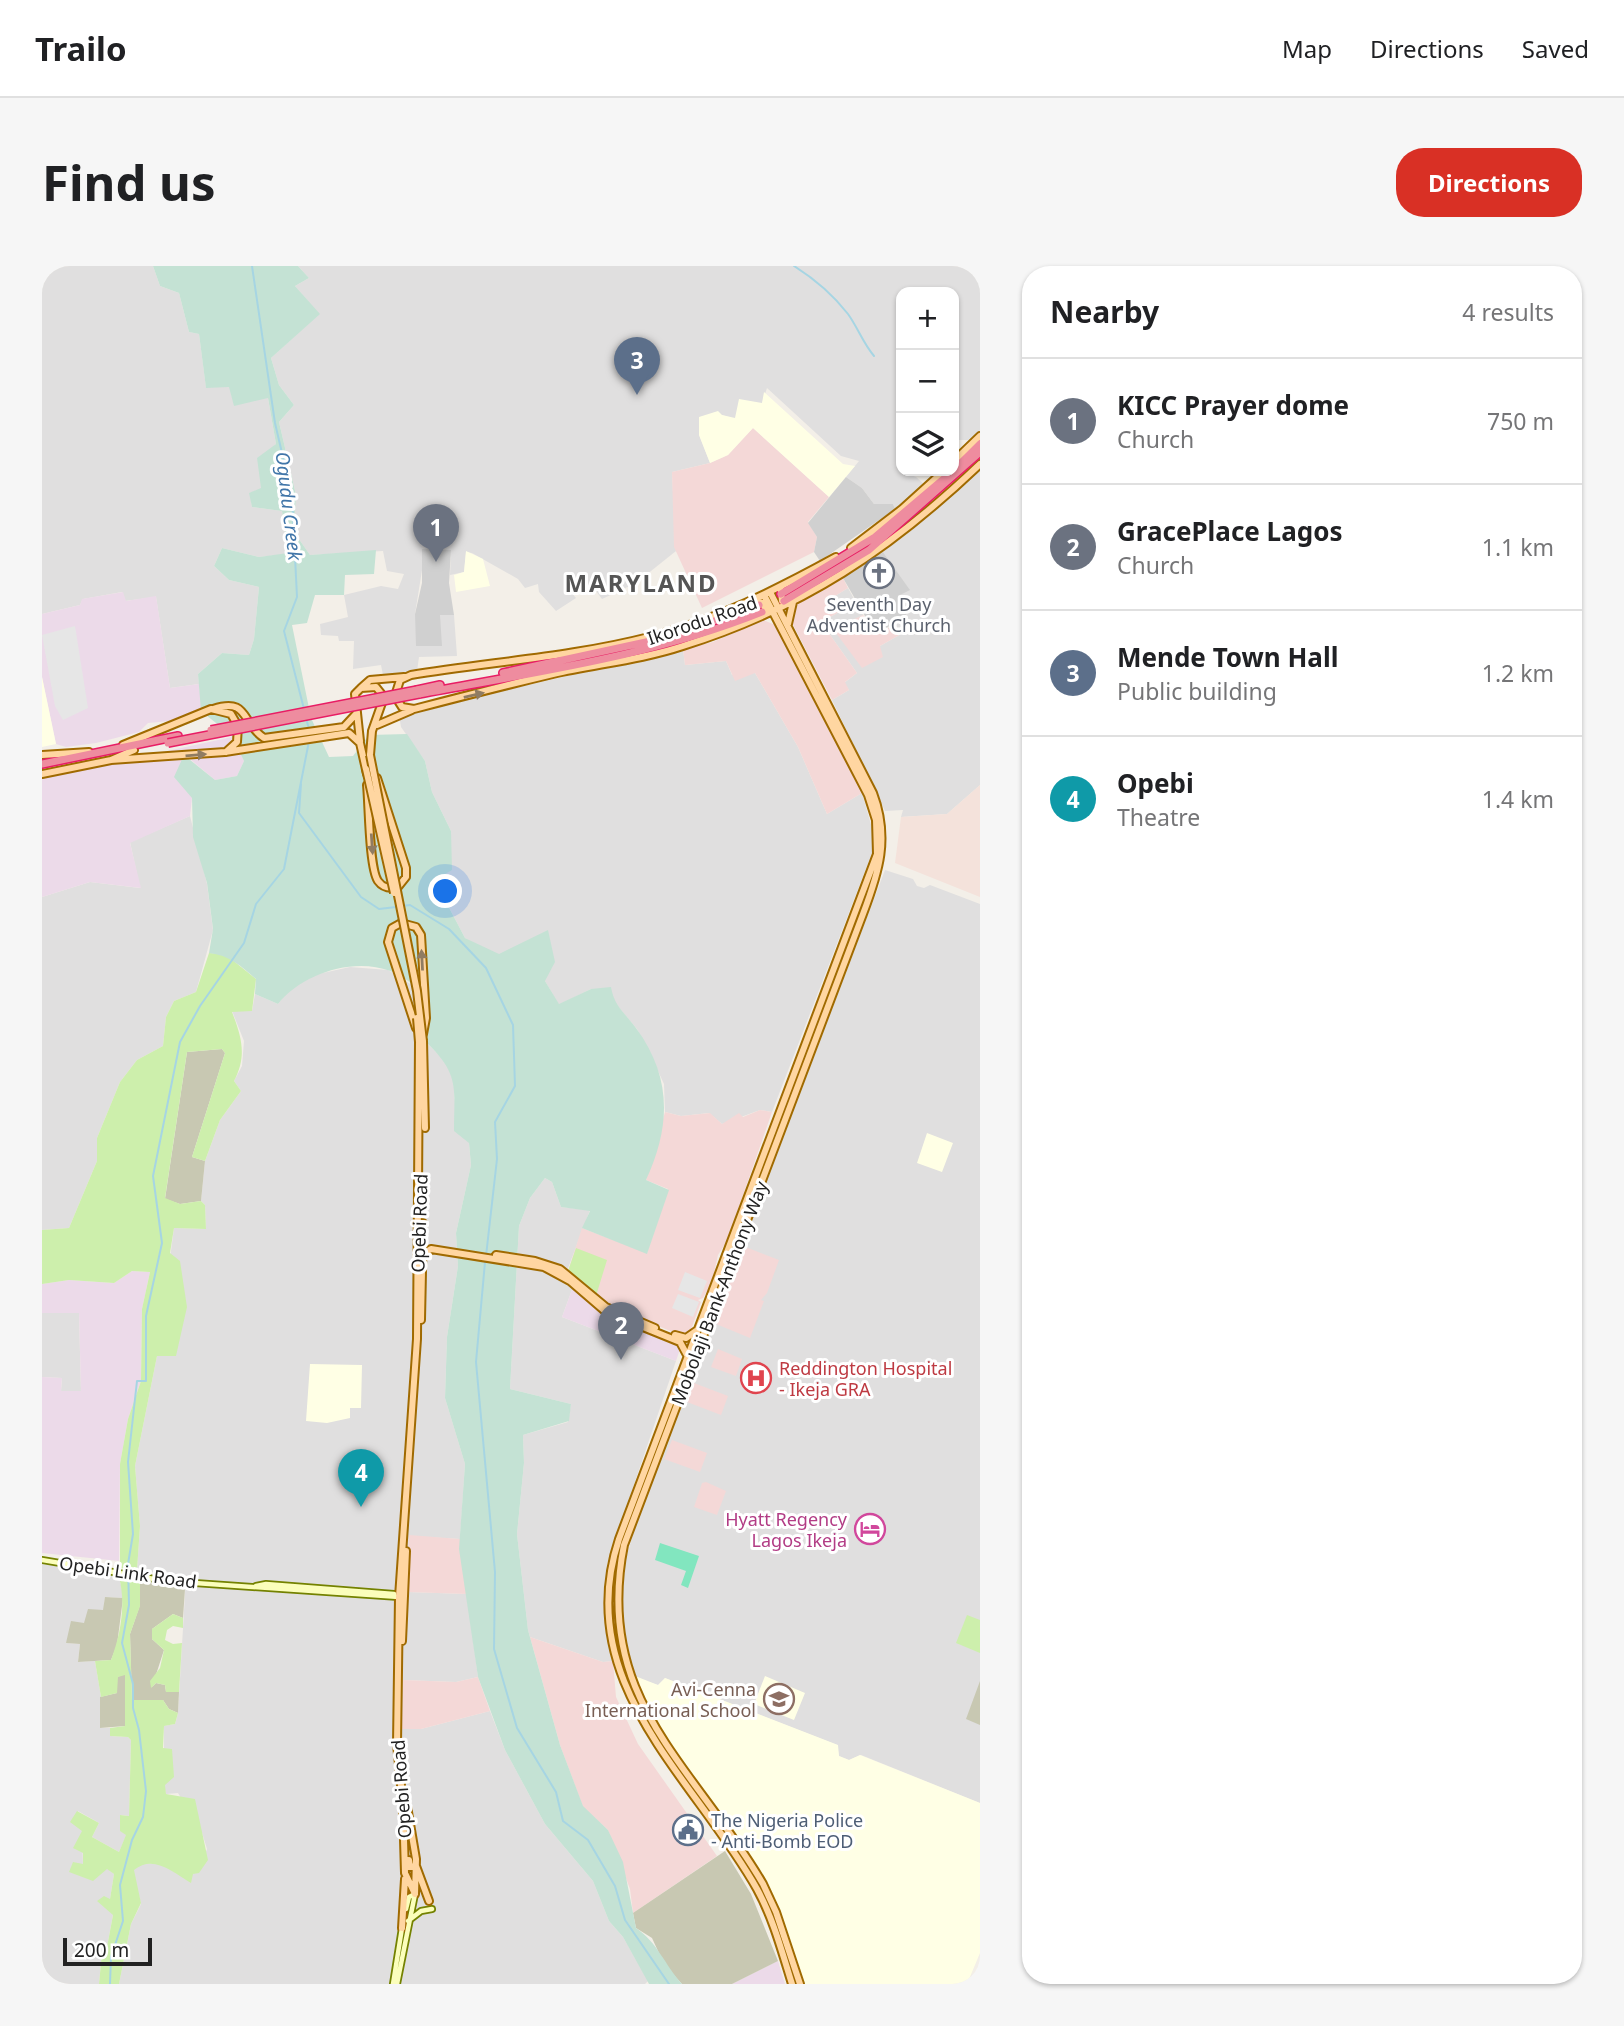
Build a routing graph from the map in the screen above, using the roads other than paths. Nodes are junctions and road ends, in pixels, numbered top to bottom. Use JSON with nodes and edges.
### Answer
{"nodes":[{"id":1,"x":980,"y":436,"type":"edge"},
{"id":2,"x":980,"y":444,"type":"edge"},
{"id":3,"x":980,"y":452,"type":"edge"},
{"id":4,"x":959,"y":456,"type":"edge"},
{"id":5,"x":980,"y":464,"type":"edge"},
{"id":6,"x":959,"y":466,"type":"edge"},
{"id":7,"x":938,"y":476,"type":"edge"},
{"id":8,"x":948,"y":476,"type":"edge"},
{"id":9,"x":767,"y":594,"type":"junction"},
{"id":10,"x":785,"y":596,"type":"junction"},
{"id":11,"x":759,"y":608,"type":"junction"},
{"id":12,"x":776,"y":610,"type":"junction"},
{"id":13,"x":785,"y":626,"type":"junction"},
{"id":14,"x":606,"y":646,"type":"junction"},
{"id":15,"x":620,"y":649,"type":"junction"},
{"id":16,"x":631,"y":653,"type":"junction"},
{"id":17,"x":561,"y":654,"type":"junction"},
{"id":18,"x":614,"y":663,"type":"junction"},
{"id":19,"x":538,"y":664,"type":"junction"},
{"id":20,"x":529,"y":673,"type":"junction"},
{"id":21,"x":554,"y":674,"type":"junction"},
{"id":22,"x":404,"y":677,"type":"junction"},
{"id":23,"x":360,"y":688,"type":"junction"},
{"id":24,"x":418,"y":692,"type":"junction"},
{"id":25,"x":211,"y":709,"type":"junction"},
{"id":26,"x":413,"y":709,"type":"junction"},
{"id":27,"x":356,"y":714,"type":"junction"},
{"id":28,"x":376,"y":726,"type":"junction"},
{"id":29,"x":168,"y":741,"type":"junction"},
{"id":30,"x":358,"y":741,"type":"junction"},
{"id":31,"x":109,"y":750,"type":"junction"},
{"id":32,"x":134,"y":750,"type":"junction"},
{"id":33,"x":225,"y":752,"type":"junction"},
{"id":34,"x":42,"y":755,"type":"edge"},
{"id":35,"x":367,"y":755,"type":"junction"},
{"id":36,"x":111,"y":760,"type":"junction"},
{"id":37,"x":42,"y":765,"type":"edge"},
{"id":38,"x":370,"y":769,"type":"junction"},
{"id":39,"x":42,"y":774,"type":"edge"},
{"id":40,"x":393,"y":888,"type":"junction"},
{"id":41,"x":421,"y":1038,"type":"junction"},
{"id":42,"x":423,"y":1241,"type":"junction"},
{"id":43,"x":437,"y":1248,"type":"junction"},
{"id":44,"x":423,"y":1256,"type":"junction"},
{"id":45,"x":535,"y":1263,"type":"junction"},
{"id":46,"x":725,"y":1265,"type":"junction"},
{"id":47,"x":716,"y":1277,"type":"junction"},
{"id":48,"x":724,"y":1280,"type":"junction"},
{"id":49,"x":419,"y":1311,"type":"junction"},
{"id":50,"x":697,"y":1330,"type":"junction"},
{"id":51,"x":687,"y":1358,"type":"junction"},
{"id":52,"x":42,"y":1559,"type":"edge"},
{"id":53,"x":398,"y":1596,"type":"junction"},
{"id":54,"x":671,"y":1748,"type":"junction"},
{"id":55,"x":664,"y":1754,"type":"junction"},
{"id":56,"x":678,"y":1766,"type":"junction"},
{"id":57,"x":405,"y":1844,"type":"junction"},
{"id":58,"x":416,"y":1866,"type":"junction"},
{"id":59,"x":405,"y":1873,"type":"junction"},
{"id":60,"x":415,"y":1894,"type":"junction"},
{"id":61,"x":429,"y":1901,"type":"dead end"},
{"id":62,"x":432,"y":1909,"type":"dead end"},
{"id":63,"x":408,"y":1921,"type":"junction"},
{"id":64,"x":402,"y":1928,"type":"junction"},
{"id":65,"x":395,"y":1984,"type":"edge"},
{"id":66,"x":792,"y":1984,"type":"edge"},
{"id":67,"x":800,"y":1984,"type":"edge"}],
"edges":[{"from":1,"to":4,"type":"main road"},
{"from":2,"to":6,"type":"highway","name":"Ikorodu Road"},
{"from":3,"to":10,"type":"highway","name":"Ikorodu Road"},
{"from":5,"to":10,"type":"main road","name":"Ikorodu Road"},
{"from":7,"to":10,"type":"main road","name":"Ikorodu Road"},
{"from":8,"to":10,"type":"highway","name":"Ikorodu Road"},
{"from":9,"to":10,"type":"main road","name":"Ikorodu Road"},
{"from":9,"to":11,"type":"main road","name":"Ikorodu Road"},
{"from":9,"to":12,"type":"main road","name":"Mobolaji Bank-Anthony Way"},
{"from":10,"to":12,"type":"main road","name":"Ikorodu Road"},
{"from":10,"to":13,"type":"main road"},
{"from":11,"to":12,"type":"main road","name":"Ikorodu Road"},
{"from":11,"to":13,"type":"main road"},
{"from":11,"to":14,"type":"main road","name":"Ikorodu Road"},
{"from":11,"to":15,"type":"highway","name":"Ikorodu Road"},
{"from":11,"to":16,"type":"highway","name":"Ikorodu Road"},
{"from":11,"to":18,"type":"main road","name":"Ikorodu Road"},
{"from":12,"to":13,"type":"main road","name":"Mobolaji Bank-Anthony Way"},
{"from":13,"to":46,"type":"main road","name":"Mobolaji Bank-Anthony Way"},
{"from":14,"to":15,"type":"highway"},
{"from":14,"to":17,"type":"main road","name":"Ikorodu Road"},
{"from":15,"to":19,"type":"highway","name":"Ikorodu Road"},
{"from":16,"to":18,"type":"highway"},
{"from":16,"to":20,"type":"highway","name":"Ikorodu Road"},
{"from":17,"to":19,"type":"highway"},
{"from":17,"to":22,"type":"main road","name":"Ikorodu Road"},
{"from":18,"to":21,"type":"main road","name":"Ikorodu Road"},
{"from":19,"to":24,"type":"highway","name":"Ikorodu Road"},
{"from":20,"to":21,"type":"highway"},
{"from":20,"to":24,"type":"highway","name":"Ikorodu Road"},
{"from":26,"to":21,"type":"main road","name":"Ikorodu Road","one_way":true},
{"from":22,"to":23,"type":"main road","name":"Ikorodu Road"},
{"from":22,"to":26,"type":"main road"},
{"from":23,"to":27,"type":"main road"},
{"from":23,"to":28,"type":"main road"},
{"from":24,"to":29,"type":"highway","name":"Ikorodu Road","bridge":true},
{"from":25,"to":27,"type":"main road"},
{"from":25,"to":31,"type":"main road"},
{"from":25,"to":33,"type":"main road"},
{"from":26,"to":28,"type":"main road","name":"Ikorodu Road"},
{"from":27,"to":30,"type":"main road"},
{"from":28,"to":35,"type":"main road"},
{"from":29,"to":31,"type":"highway","name":"Ikorodu Road"},
{"from":29,"to":32,"type":"highway","name":"Ikorodu Road"},
{"from":30,"to":33,"type":"main road"},
{"from":30,"to":35,"type":"main road"},
{"from":31,"to":34,"type":"main road","name":"Ikorodu Road"},
{"from":31,"to":37,"type":"highway","name":"Ikorodu Road"},
{"from":32,"to":36,"type":"main road","name":"Ikorodu Road"},
{"from":32,"to":37,"type":"highway","name":"Ikorodu Road"},
{"from":36,"to":33,"type":"main road","one_way":true},
{"from":35,"to":38,"type":"main road","bridge":true},
{"from":36,"to":39,"type":"main road","name":"Ikorodu Road"},
{"from":38,"to":40,"type":"main road","bridge":true},
{"from":38,"to":40,"type":"main road","one_way":true,"bridge":true},
{"from":38,"to":40,"type":"main road","bridge":true},
{"from":38,"to":41,"type":"main road","bridge":true},
{"from":40,"to":41,"type":"main road","bridge":true},
{"from":41,"to":41,"type":"main road","one_way":true,"bridge":true},
{"from":41,"to":42,"type":"main road","name":"Opebi Road"},
{"from":41,"to":49,"type":"main road","name":"Opebi Road"},
{"from":42,"to":43,"type":"main road"},
{"from":42,"to":44,"type":"main road","name":"Opebi Road"},
{"from":43,"to":44,"type":"main road"},
{"from":43,"to":45,"type":"main road"},
{"from":44,"to":49,"type":"main road","name":"Opebi Road"},
{"from":45,"to":50,"type":"main road"},
{"from":45,"to":51,"type":"main road"},
{"from":46,"to":47,"type":"main road","name":"Mobolaji Bank-Anthony Way"},
{"from":46,"to":48,"type":"main road","name":"Mobolaji Bank-Anthony Way"},
{"from":47,"to":48,"type":"main road"},
{"from":47,"to":50,"type":"main road","name":"Mobolaji Bank-Anthony Way"},
{"from":48,"to":54,"type":"main road","name":"Mobolaji Bank-Anthony Way"},
{"from":49,"to":53,"type":"main road","name":"Opebi Road"},
{"from":49,"to":53,"type":"main road","name":"Opebi Road"},
{"from":50,"to":51,"type":"main road","name":"Mobolaji Bank-Anthony Way"},
{"from":51,"to":55,"type":"main road","name":"Mobolaji Bank-Anthony Way"},
{"from":52,"to":53,"type":"main road","name":"Opebi Link Road"},
{"from":53,"to":57,"type":"main road","name":"Opebi Road"},
{"from":53,"to":58,"type":"main road","name":"Opebi Road"},
{"from":54,"to":55,"type":"main road"},
{"from":54,"to":56,"type":"main road","name":"Mobolaji Bank-Anthony Way"},
{"from":55,"to":56,"type":"main road","name":"Mobolaji Bank-Anthony Way"},
{"from":56,"to":66,"type":"main road","name":"Mobolaji Bank-Anthony Way"},
{"from":56,"to":67,"type":"main road","name":"Mobolaji Bank-Anthony Way"},
{"from":57,"to":58,"type":"main road"},
{"from":57,"to":59,"type":"main road","name":"Opebi Road"},
{"from":58,"to":60,"type":"main road","name":"Opebi Road"},
{"from":58,"to":61,"type":"main road"},
{"from":59,"to":60,"type":"main road","name":"Opebi Road"},
{"from":59,"to":64,"type":"main road"},
{"from":60,"to":63,"type":"main road"},
{"from":60,"to":64,"type":"main road"},
{"from":62,"to":63,"type":"main road"},
{"from":63,"to":65,"type":"main road"},
{"from":64,"to":65,"type":"main road"}]}
